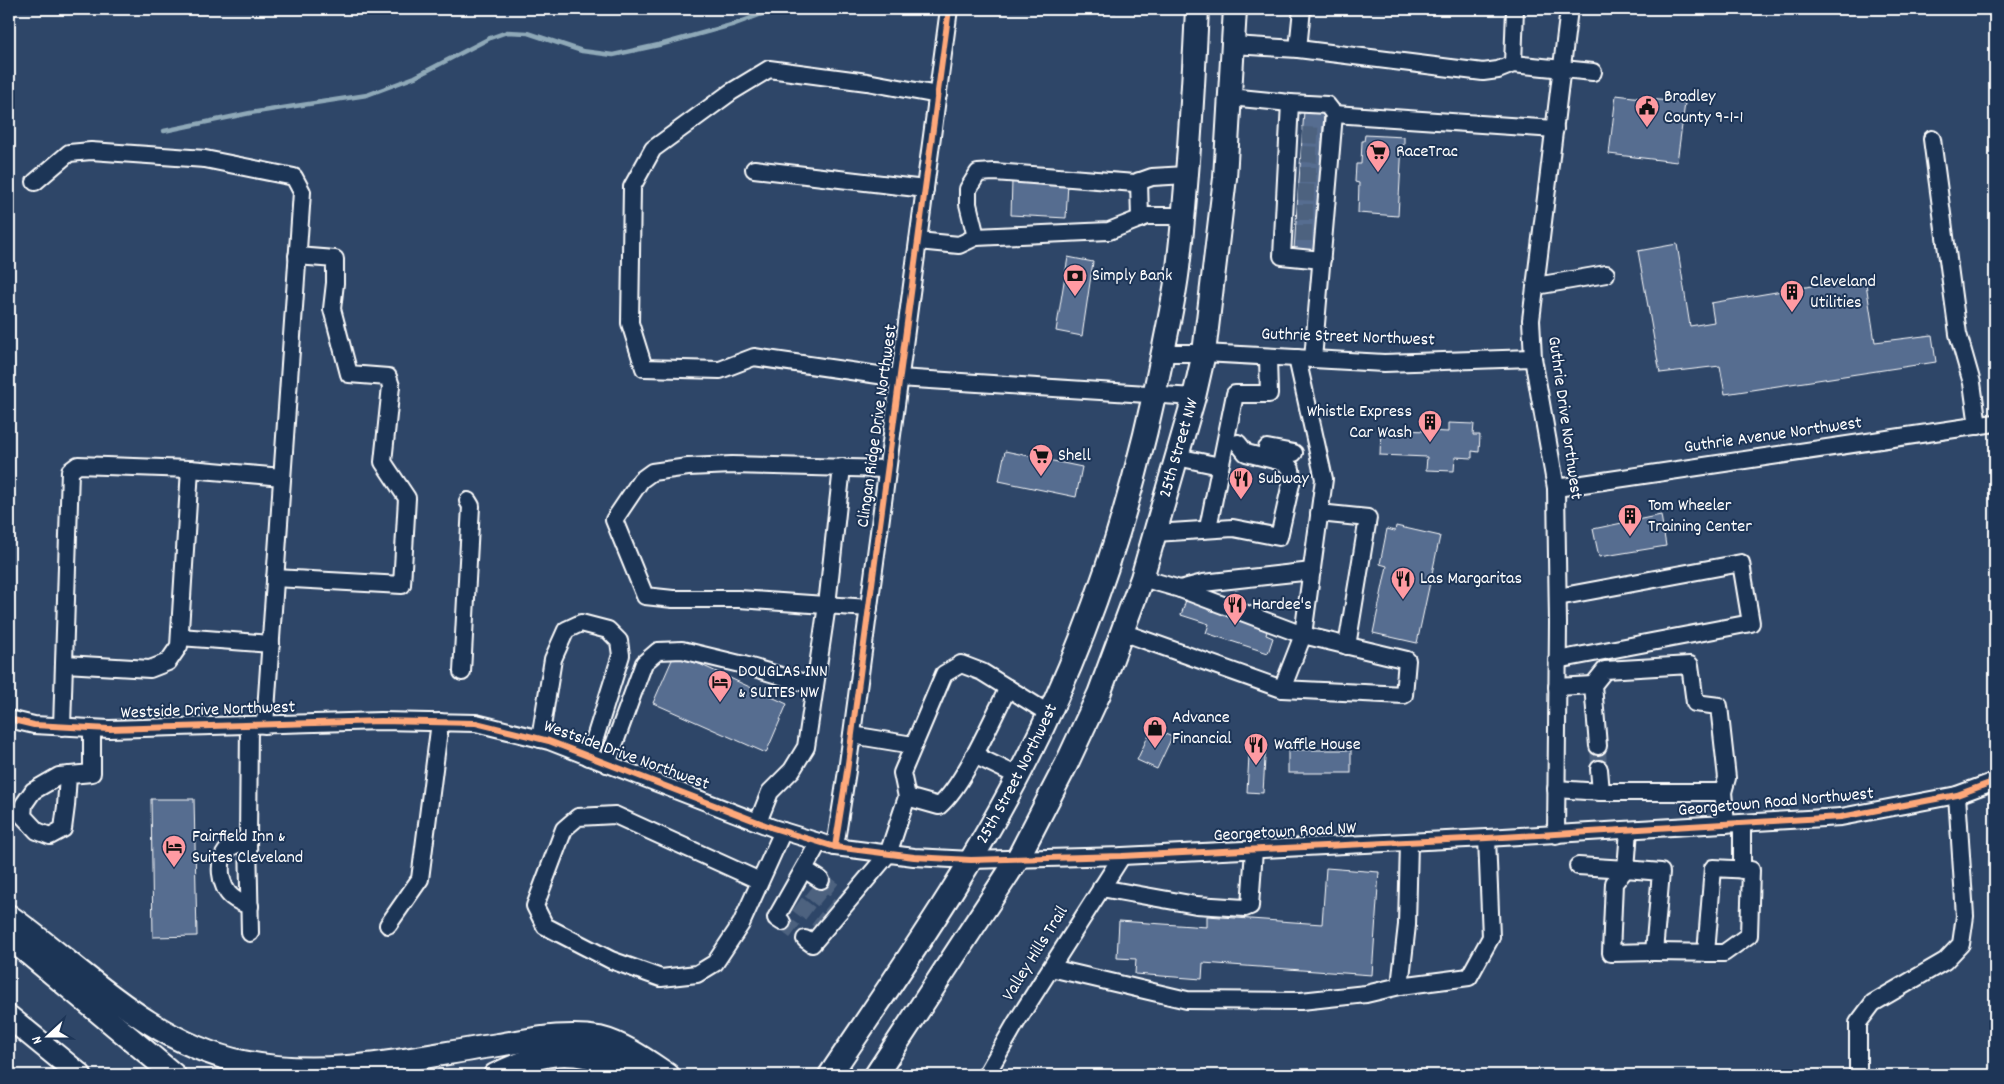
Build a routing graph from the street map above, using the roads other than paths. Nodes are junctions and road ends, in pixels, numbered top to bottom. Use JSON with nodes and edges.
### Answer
{"nodes":[{"id":1,"x":949,"y":9,"type":"edge"},
{"id":2,"x":1197,"y":9,"type":"edge"},
{"id":3,"x":1235,"y":9,"type":"edge"},
{"id":4,"x":1302,"y":9,"type":"edge"},
{"id":5,"x":1515,"y":9,"type":"edge"},
{"id":6,"x":1569,"y":9,"type":"edge"},
{"id":7,"x":1232,"y":45,"type":"junction"},
{"id":8,"x":1298,"y":49,"type":"junction"},
{"id":9,"x":1513,"y":64,"type":"junction"},
{"id":10,"x":1563,"y":69,"type":"junction"},
{"id":11,"x":1593,"y":72,"type":"dead end"},
{"id":12,"x":938,"y":95,"type":"junction"},
{"id":13,"x":1230,"y":97,"type":"junction"},
{"id":14,"x":1290,"y":103,"type":"junction"},
{"id":15,"x":1334,"y":114,"type":"junction"},
{"id":16,"x":1555,"y":129,"type":"junction"},
{"id":17,"x":1932,"y":139,"type":"dead end"},
{"id":18,"x":754,"y":169,"type":"dead end"},
{"id":19,"x":1186,"y":174,"type":"junction"},
{"id":20,"x":1139,"y":181,"type":"junction"},
{"id":21,"x":35,"y":182,"type":"dead end"},
{"id":22,"x":925,"y":189,"type":"junction"},
{"id":23,"x":1183,"y":216,"type":"junction"},
{"id":24,"x":1140,"y":219,"type":"junction"},
{"id":25,"x":976,"y":237,"type":"junction"},
{"id":26,"x":918,"y":241,"type":"junction"},
{"id":27,"x":297,"y":256,"type":"junction"},
{"id":28,"x":1322,"y":260,"type":"junction"},
{"id":29,"x":1606,"y":274,"type":"dead end"},
{"id":30,"x":1536,"y":286,"type":"junction"},
{"id":31,"x":1162,"y":353,"type":"junction"},
{"id":32,"x":1204,"y":353,"type":"junction"},
{"id":33,"x":1268,"y":356,"type":"junction"},
{"id":34,"x":1533,"y":358,"type":"junction"},
{"id":35,"x":1305,"y":359,"type":"junction"},
{"id":36,"x":899,"y":378,"type":"junction"},
{"id":37,"x":1155,"y":394,"type":"junction"},
{"id":38,"x":1194,"y":397,"type":"junction"},
{"id":39,"x":1995,"y":423,"type":"edge"},
{"id":40,"x":1978,"y":426,"type":"junction"},
{"id":41,"x":1315,"y":440,"type":"junction"},
{"id":42,"x":1231,"y":441,"type":"junction"},
{"id":43,"x":1177,"y":458,"type":"junction"},
{"id":44,"x":1290,"y":458,"type":"junction"},
{"id":45,"x":1220,"y":466,"type":"junction"},
{"id":46,"x":842,"y":467,"type":"junction"},
{"id":47,"x":887,"y":469,"type":"junction"},
{"id":48,"x":190,"y":470,"type":"junction"},
{"id":49,"x":282,"y":477,"type":"junction"},
{"id":50,"x":1556,"y":488,"type":"junction"},
{"id":51,"x":468,"y":500,"type":"dead end"},
{"id":52,"x":1320,"y":513,"type":"junction"},
{"id":53,"x":1208,"y":528,"type":"junction"},
{"id":54,"x":1155,"y":533,"type":"junction"},
{"id":55,"x":1312,"y":570,"type":"junction"},
{"id":56,"x":275,"y":578,"type":"junction"},
{"id":57,"x":1142,"y":578,"type":"junction"},
{"id":58,"x":1101,"y":587,"type":"joint"},
{"id":59,"x":1180,"y":589,"type":"junction"},
{"id":60,"x":1558,"y":597,"type":"junction"},
{"id":61,"x":827,"y":605,"type":"junction"},
{"id":62,"x":869,"y":608,"type":"junction"},
{"id":63,"x":1122,"y":632,"type":"junction"},
{"id":64,"x":1303,"y":635,"type":"junction"},
{"id":65,"x":180,"y":637,"type":"junction"},
{"id":66,"x":271,"y":644,"type":"junction"},
{"id":67,"x":1347,"y":646,"type":"junction"},
{"id":68,"x":1558,"y":660,"type":"junction"},
{"id":69,"x":65,"y":664,"type":"junction"},
{"id":70,"x":462,"y":672,"type":"dead end"},
{"id":71,"x":1593,"y":685,"type":"junction"},
{"id":72,"x":815,"y":686,"type":"junction"},
{"id":73,"x":1557,"y":687,"type":"junction"},
{"id":74,"x":1008,"y":688,"type":"junction"},
{"id":75,"x":1282,"y":689,"type":"junction"},
{"id":76,"x":1048,"y":714,"type":"junction"},
{"id":77,"x":9,"y":719,"type":"edge"},
{"id":78,"x":440,"y":722,"type":"junction"},
{"id":79,"x":249,"y":725,"type":"junction"},
{"id":80,"x":266,"y":725,"type":"junction"},
{"id":81,"x":62,"y":726,"type":"junction"},
{"id":82,"x":92,"y":728,"type":"junction"},
{"id":83,"x":852,"y":735,"type":"junction"},
{"id":84,"x":540,"y":739,"type":"junction"},
{"id":85,"x":914,"y":746,"type":"junction"},
{"id":86,"x":1598,"y":746,"type":"tunnel mouth"},
{"id":87,"x":974,"y":755,"type":"junction"},
{"id":88,"x":589,"y":757,"type":"junction"},
{"id":89,"x":607,"y":764,"type":"junction"},
{"id":90,"x":1599,"y":769,"type":"tunnel mouth"},
{"id":91,"x":68,"y":775,"type":"dead end"},
{"id":92,"x":1018,"y":776,"type":"junction"},
{"id":93,"x":1995,"y":780,"type":"edge"},
{"id":94,"x":1556,"y":789,"type":"junction"},
{"id":95,"x":1601,"y":792,"type":"junction"},
{"id":96,"x":1723,"y":792,"type":"junction"},
{"id":97,"x":1957,"y":795,"type":"junction"},
{"id":98,"x":906,"y":797,"type":"junction"},
{"id":99,"x":758,"y":822,"type":"junction"},
{"id":100,"x":1734,"y":823,"type":"junction"},
{"id":101,"x":783,"y":830,"type":"junction"},
{"id":102,"x":1629,"y":830,"type":"junction"},
{"id":103,"x":1556,"y":835,"type":"junction"},
{"id":104,"x":1487,"y":838,"type":"junction"},
{"id":105,"x":248,"y":841,"type":"junction"},
{"id":106,"x":819,"y":842,"type":"junction"},
{"id":107,"x":1409,"y":842,"type":"junction"},
{"id":108,"x":836,"y":847,"type":"junction"},
{"id":109,"x":1254,"y":850,"type":"junction"},
{"id":110,"x":888,"y":854,"type":"junction"},
{"id":111,"x":1122,"y":856,"type":"junction"},
{"id":112,"x":971,"y":860,"type":"junction"},
{"id":113,"x":1017,"y":860,"type":"junction"},
{"id":114,"x":1578,"y":866,"type":"dead end"},
{"id":115,"x":1626,"y":869,"type":"junction"},
{"id":116,"x":1742,"y":870,"type":"junction"},
{"id":117,"x":760,"y":881,"type":"junction"},
{"id":118,"x":1101,"y":888,"type":"junction"},
{"id":119,"x":250,"y":906,"type":"junction"},
{"id":120,"x":9,"y":916,"type":"edge"},
{"id":121,"x":782,"y":922,"type":"dead end"},
{"id":122,"x":388,"y":926,"type":"dead end"},
{"id":123,"x":250,"y":933,"type":"dead end"},
{"id":124,"x":9,"y":937,"type":"edge"},
{"id":125,"x":805,"y":939,"type":"dead end"},
{"id":126,"x":1654,"y":952,"type":"junction"},
{"id":127,"x":1706,"y":953,"type":"junction"},
{"id":128,"x":1051,"y":968,"type":"junction"},
{"id":129,"x":1400,"y":986,"type":"junction"},
{"id":130,"x":9,"y":1017,"type":"edge"},
{"id":131,"x":80,"y":1075,"type":"edge"},
{"id":132,"x":174,"y":1075,"type":"edge"},
{"id":133,"x":495,"y":1075,"type":"edge"},
{"id":134,"x":637,"y":1075,"type":"edge"},
{"id":135,"x":668,"y":1075,"type":"edge"},
{"id":136,"x":830,"y":1075,"type":"edge"},
{"id":137,"x":876,"y":1075,"type":"edge"},
{"id":138,"x":986,"y":1075,"type":"edge"},
{"id":139,"x":1858,"y":1075,"type":"edge"}],
"edges":[{"from":1,"to":12,"type":"street","name":"Clingan Ridge Drive Northwest"},
{"from":2,"to":19,"type":"highway","name":"25th Street NW"},
{"from":3,"to":7,"type":"highway","name":"25th Street NW"},
{"from":4,"to":8,"type":"street"},
{"from":5,"to":9,"type":"street"},
{"from":6,"to":10,"type":"street","name":"Guthrie Drive Northwest"},
{"from":7,"to":8,"type":"street"},
{"from":7,"to":13,"type":"highway","name":"25th Street NW"},
{"from":8,"to":9,"type":"street"},
{"from":9,"to":10,"type":"street"},
{"from":10,"to":11,"type":"street"},
{"from":10,"to":16,"type":"street","name":"Guthrie Drive Northwest"},
{"from":12,"to":22,"type":"street","name":"Clingan Ridge Drive Northwest"},
{"from":12,"to":36,"type":"street"},
{"from":13,"to":14,"type":"street"},
{"from":13,"to":32,"type":"highway","name":"25th Street NW"},
{"from":14,"to":15,"type":"street"},
{"from":14,"to":28,"type":"street"},
{"from":15,"to":16,"type":"street"},
{"from":15,"to":28,"type":"street"},
{"from":16,"to":30,"type":"street","name":"Guthrie Drive Northwest"},
{"from":17,"to":40,"type":"street"},
{"from":18,"to":22,"type":"street"},
{"from":19,"to":20,"type":"street"},
{"from":19,"to":23,"type":"highway","name":"25th Street NW"},
{"from":20,"to":24,"type":"street"},
{"from":20,"to":25,"type":"street"},
{"from":21,"to":27,"type":"street"},
{"from":22,"to":26,"type":"street","name":"Clingan Ridge Drive Northwest"},
{"from":23,"to":24,"type":"street"},
{"from":23,"to":31,"type":"highway","name":"25th Street NW"},
{"from":24,"to":25,"type":"street"},
{"from":25,"to":26,"type":"street"},
{"from":26,"to":36,"type":"street","name":"Clingan Ridge Drive Northwest"},
{"from":27,"to":49,"type":"street"},
{"from":27,"to":56,"type":"street"},
{"from":28,"to":35,"type":"street"},
{"from":29,"to":30,"type":"street"},
{"from":30,"to":34,"type":"street","name":"Guthrie Drive Northwest"},
{"from":31,"to":32,"type":"street","name":"Guthrie Street Northwest"},
{"from":31,"to":37,"type":"highway","name":"25th Street NW"},
{"from":32,"to":33,"type":"street","name":"Guthrie Street Northwest"},
{"from":32,"to":38,"type":"highway","name":"25th Street NW"},
{"from":33,"to":35,"type":"street","name":"Guthrie Street Northwest"},
{"from":33,"to":42,"type":"street"},
{"from":34,"to":35,"type":"street","name":"Guthrie Street Northwest"},
{"from":34,"to":50,"type":"street","name":"Guthrie Drive Northwest"},
{"from":35,"to":41,"type":"street"},
{"from":36,"to":37,"type":"street"},
{"from":36,"to":47,"type":"street","name":"Clingan Ridge Drive Northwest"},
{"from":37,"to":38,"type":"street"},
{"from":37,"to":58,"type":"highway","name":"25th Street NW"},
{"from":38,"to":43,"type":"highway","name":"25th Street NW"},
{"from":39,"to":40,"type":"street","name":"Guthrie Avenue Northwest"},
{"from":40,"to":50,"type":"street","name":"Guthrie Avenue Northwest"},
{"from":41,"to":44,"type":"street"},
{"from":41,"to":52,"type":"street"},
{"from":42,"to":44,"type":"street"},
{"from":42,"to":45,"type":"street"},
{"from":43,"to":45,"type":"street"},
{"from":43,"to":54,"type":"highway","name":"25th Street NW"},
{"from":44,"to":53,"type":"street"},
{"from":45,"to":53,"type":"street"},
{"from":46,"to":47,"type":"street"},
{"from":46,"to":61,"type":"street"},
{"from":46,"to":61,"type":"street"},
{"from":47,"to":62,"type":"street","name":"Clingan Ridge Drive Northwest"},
{"from":48,"to":49,"type":"street"},
{"from":48,"to":65,"type":"street"},
{"from":48,"to":69,"type":"street"},
{"from":49,"to":56,"type":"street"},
{"from":50,"to":60,"type":"street","name":"Guthrie Drive Northwest"},
{"from":51,"to":70,"type":"street"},
{"from":52,"to":55,"type":"street"},
{"from":52,"to":67,"type":"street"},
{"from":53,"to":54,"type":"street"},
{"from":54,"to":57,"type":"highway","name":"25th Street NW"},
{"from":55,"to":59,"type":"street"},
{"from":55,"to":64,"type":"street"},
{"from":56,"to":66,"type":"street"},
{"from":57,"to":59,"type":"street"},
{"from":57,"to":63,"type":"highway","name":"25th Street NW"},
{"from":58,"to":76,"type":"highway","name":"25th Street Northwest"},
{"from":59,"to":64,"type":"street"},
{"from":60,"to":68,"type":"street","name":"Guthrie Drive Northwest"},
{"from":60,"to":68,"type":"street"},
{"from":61,"to":62,"type":"street"},
{"from":61,"to":72,"type":"street"},
{"from":62,"to":83,"type":"street","name":"Clingan Ridge Drive Northwest"},
{"from":63,"to":75,"type":"street"},
{"from":63,"to":113,"type":"highway","name":"25th Street NW"},
{"from":64,"to":67,"type":"street"},
{"from":64,"to":75,"type":"street"},
{"from":65,"to":66,"type":"street"},
{"from":65,"to":69,"type":"street"},
{"from":66,"to":80,"type":"street"},
{"from":67,"to":75,"type":"street"},
{"from":68,"to":73,"type":"street","name":"Guthrie Drive Northwest"},
{"from":69,"to":81,"type":"street"},
{"from":71,"to":73,"type":"street"},
{"from":71,"to":86,"type":"street"},
{"from":71,"to":96,"type":"street"},
{"from":72,"to":89,"type":"street"},
{"from":72,"to":99,"type":"street"},
{"from":73,"to":94,"type":"street","name":"Guthrie Drive Northwest"},
{"from":74,"to":76,"type":"street"},
{"from":74,"to":85,"type":"street"},
{"from":74,"to":87,"type":"street"},
{"from":76,"to":92,"type":"highway","name":"25th Street Northwest"},
{"from":77,"to":81,"type":"street","name":"Westside Drive Northwest"},
{"from":78,"to":80,"type":"street","name":"Westside Drive Northwest"},
{"from":78,"to":84,"type":"street","name":"Westside Drive Northwest"},
{"from":78,"to":122,"type":"street"},
{"from":79,"to":80,"type":"street","name":"Westside Drive Northwest"},
{"from":79,"to":82,"type":"street","name":"Westside Drive Northwest"},
{"from":79,"to":105,"type":"street"},
{"from":81,"to":82,"type":"street","name":"Westside Drive Northwest"},
{"from":82,"to":91,"type":"street"},
{"from":83,"to":85,"type":"street"},
{"from":83,"to":108,"type":"street","name":"Clingan Ridge Drive Northwest"},
{"from":84,"to":88,"type":"street","name":"Westside Drive Northwest"},
{"from":84,"to":88,"type":"street"},
{"from":85,"to":98,"type":"street"},
{"from":87,"to":92,"type":"street"},
{"from":87,"to":98,"type":"street"},
{"from":88,"to":89,"type":"street","name":"Westside Drive Northwest"},
{"from":89,"to":99,"type":"street","name":"Westside Drive Northwest"},
{"from":90,"to":95,"type":"street"},
{"from":92,"to":112,"type":"highway","name":"25th Street Northwest"},
{"from":93,"to":97,"type":"street","name":"Georgetown Road Northwest"},
{"from":94,"to":95,"type":"street"},
{"from":94,"to":103,"type":"street","name":"Guthrie Drive Northwest"},
{"from":95,"to":96,"type":"street"},
{"from":96,"to":100,"type":"street"},
{"from":97,"to":100,"type":"street","name":"Georgetown Road Northwest"},
{"from":97,"to":139,"type":"street"},
{"from":98,"to":110,"type":"street"},
{"from":99,"to":101,"type":"street","name":"Westside Drive Northwest"},
{"from":100,"to":102,"type":"street","name":"Georgetown Road Northwest"},
{"from":100,"to":116,"type":"street"},
{"from":101,"to":106,"type":"street","name":"Westside Drive Northwest"},
{"from":101,"to":117,"type":"street"},
{"from":102,"to":103,"type":"street","name":"Georgetown Road Northwest"},
{"from":102,"to":115,"type":"street"},
{"from":103,"to":104,"type":"street","name":"Georgetown Road NW"},
{"from":104,"to":107,"type":"street","name":"Georgetown Road NW"},
{"from":104,"to":129,"type":"street"},
{"from":105,"to":119,"type":"street"},
{"from":105,"to":119,"type":"street"},
{"from":106,"to":108,"type":"street","name":"Westside Drive Northwest"},
{"from":106,"to":121,"type":"street"},
{"from":107,"to":109,"type":"street","name":"Georgetown Road NW"},
{"from":107,"to":129,"type":"street"},
{"from":108,"to":110,"type":"street","name":"Westside Drive Northwest"},
{"from":109,"to":111,"type":"street","name":"Georgetown Road NW"},
{"from":109,"to":118,"type":"street"},
{"from":110,"to":112,"type":"street","name":"Westside Drive Northwest"},
{"from":110,"to":125,"type":"street"},
{"from":111,"to":113,"type":"street","name":"Georgetown Road NW"},
{"from":111,"to":118,"type":"street","name":"Valley Hills Trail"},
{"from":112,"to":113,"type":"street","name":"Westside Drive Northwest"},
{"from":112,"to":136,"type":"highway","name":"25th Street Northwest"},
{"from":113,"to":137,"type":"highway"},
{"from":114,"to":115,"type":"street"},
{"from":115,"to":126,"type":"street"},
{"from":115,"to":126,"type":"street"},
{"from":116,"to":127,"type":"street"},
{"from":116,"to":127,"type":"street"},
{"from":117,"to":117,"type":"street"},
{"from":118,"to":128,"type":"street","name":"Valley Hills Trail"},
{"from":119,"to":123,"type":"street"},
{"from":120,"to":135,"type":"highway"},
{"from":124,"to":132,"type":"highway"},
{"from":126,"to":127,"type":"street"},
{"from":128,"to":129,"type":"street"},
{"from":128,"to":138,"type":"street","name":"Valley Hills Trail"},
{"from":130,"to":131,"type":"highway"},
{"from":133,"to":134,"type":"highway"}]}
